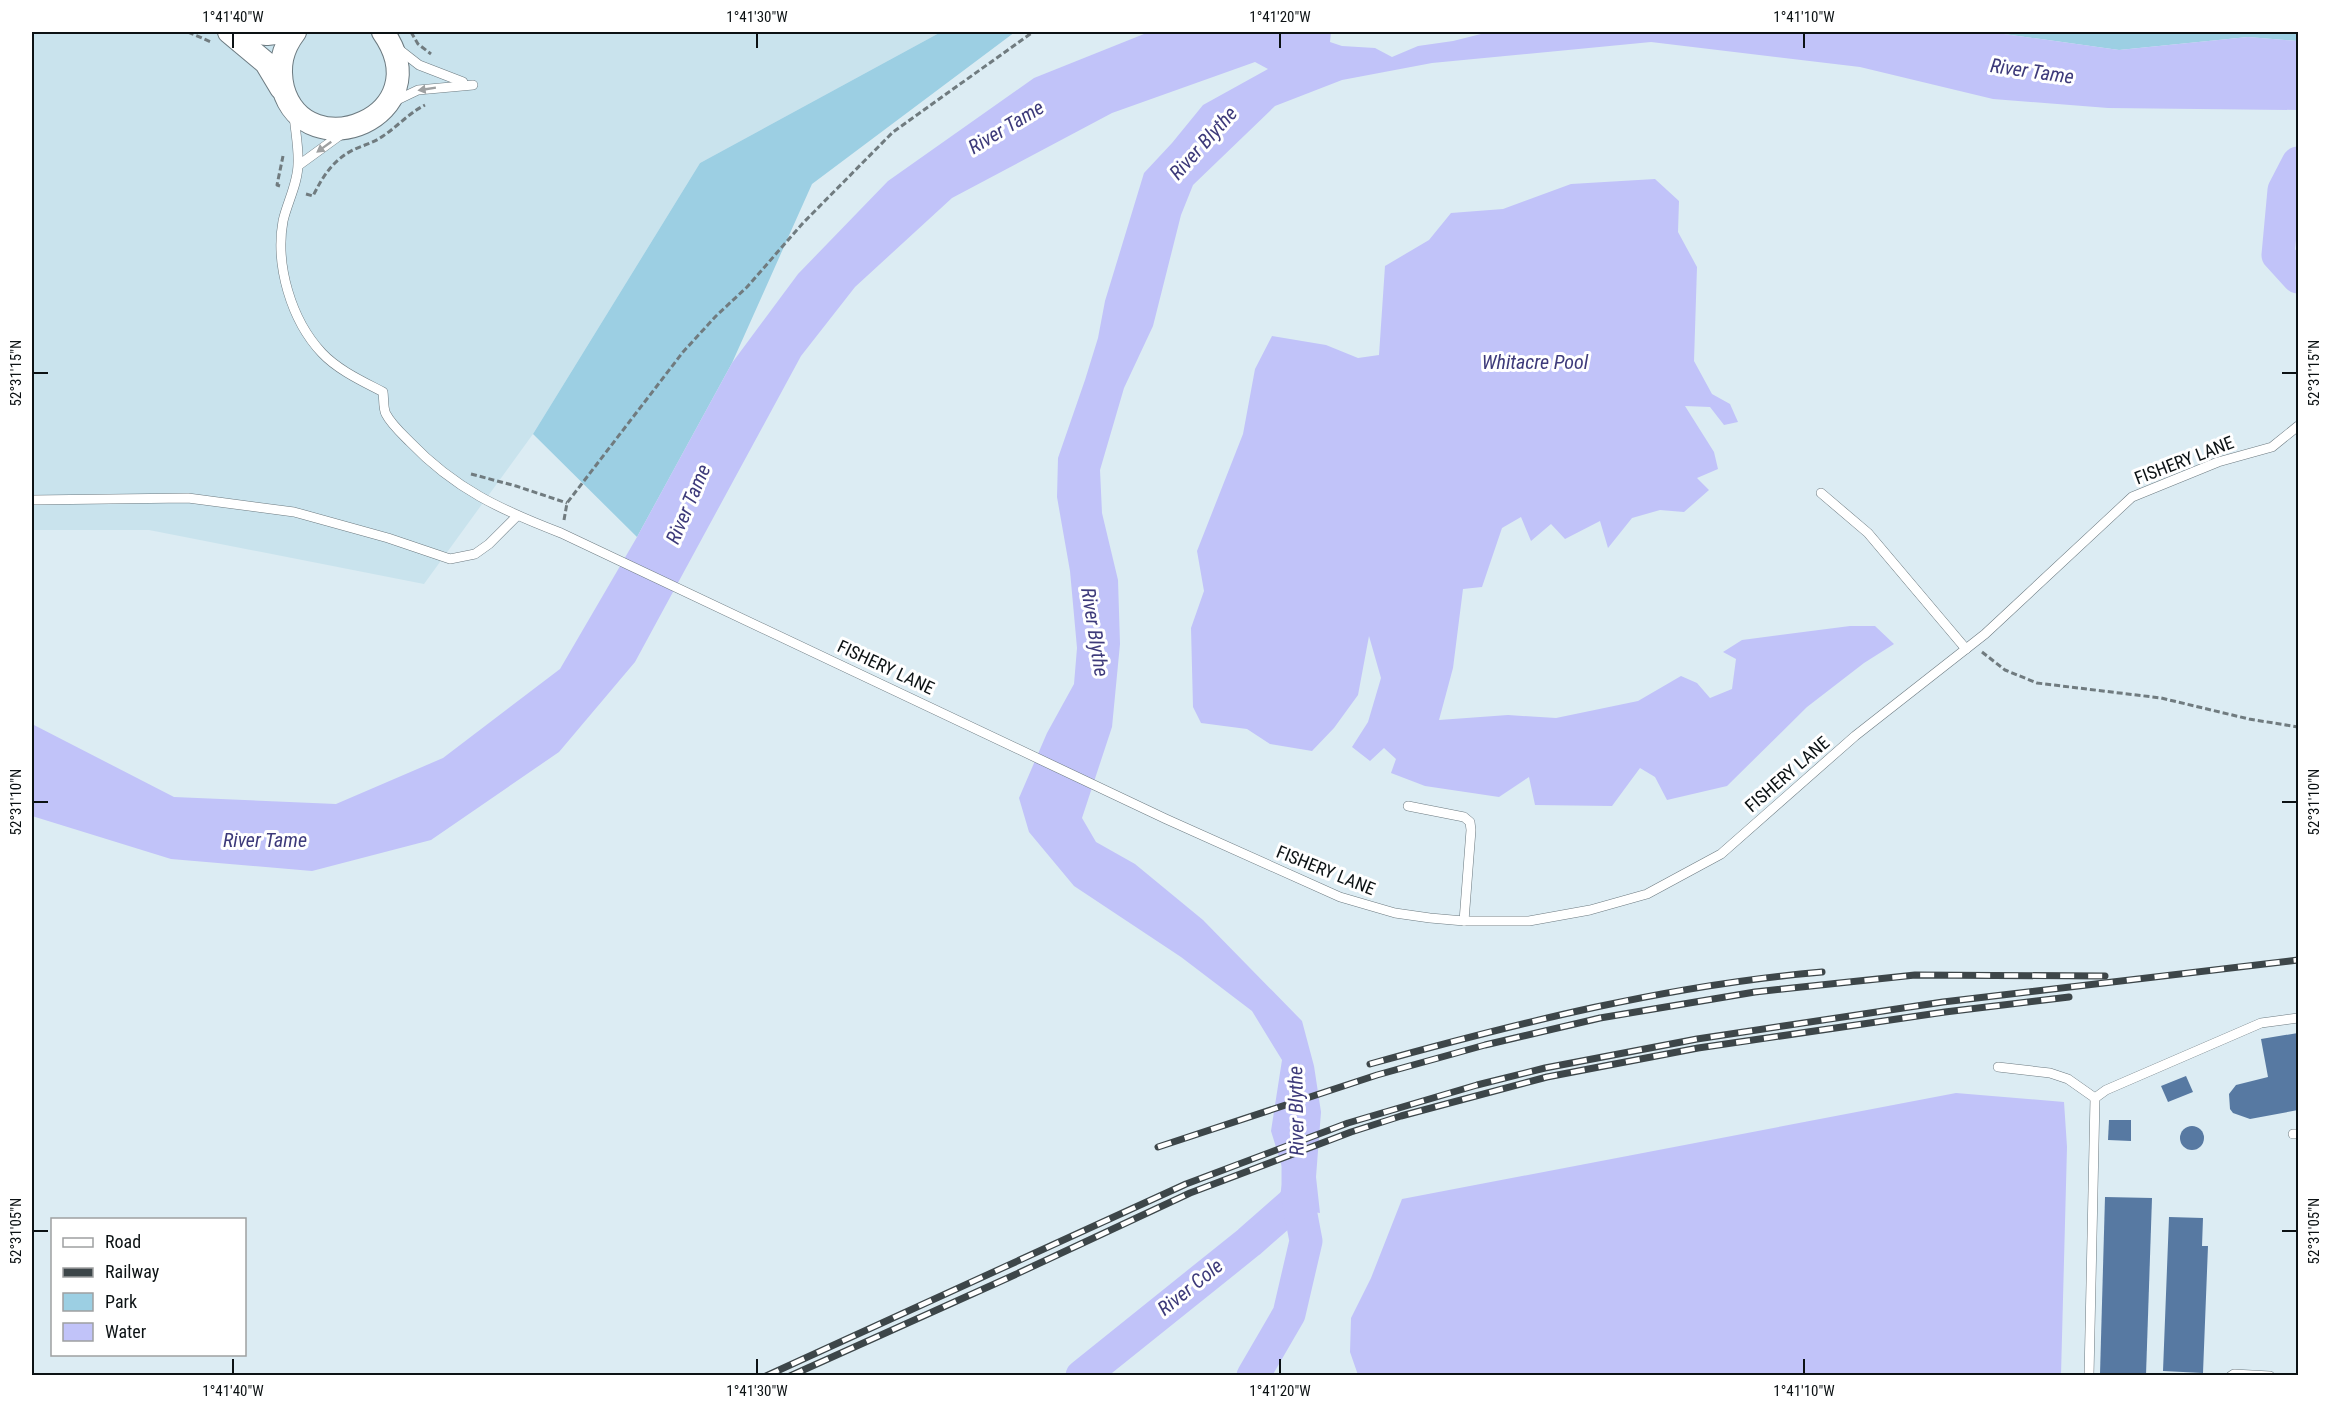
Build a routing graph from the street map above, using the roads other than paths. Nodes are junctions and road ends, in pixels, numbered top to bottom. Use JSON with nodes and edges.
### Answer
{"nodes":[{"id":1,"x":248,"y":32,"type":"edge"},
{"id":2,"x":284,"y":32,"type":"edge"},
{"id":3,"x":295,"y":32,"type":"edge"},
{"id":4,"x":222,"y":38,"type":"edge"},
{"id":5,"x":387,"y":38,"type":"edge"},
{"id":6,"x":290,"y":101,"type":"junction"},
{"id":7,"x":385,"y":107,"type":"junction"},
{"id":8,"x":350,"y":128,"type":"junction"},
{"id":9,"x":299,"y":165,"type":"junction"},
{"id":10,"x":2298,"y":426,"type":"edge"},
{"id":11,"x":1821,"y":493,"type":"dead end"},
{"id":12,"x":32,"y":500,"type":"edge"},
{"id":13,"x":517,"y":516,"type":"junction"},
{"id":14,"x":1966,"y":649,"type":"junction"},
{"id":15,"x":1408,"y":806,"type":"dead end"},
{"id":16,"x":1464,"y":921,"type":"junction"},
{"id":17,"x":2298,"y":1018,"type":"edge"},
{"id":18,"x":1998,"y":1067,"type":"dead end"},
{"id":19,"x":2096,"y":1098,"type":"junction"},
{"id":20,"x":2089,"y":1376,"type":"edge"},
{"id":21,"x":2231,"y":1376,"type":"edge"},
{"id":22,"x":2270,"y":1376,"type":"edge"}],
"edges":[{"from":1,"to":2,"type":"street"},
{"from":3,"to":6,"type":"street"},
{"from":4,"to":6,"type":"street"},
{"from":5,"to":7,"type":"street"},
{"from":5,"to":7,"type":"lane","one_way":true},
{"from":6,"to":8,"type":"street"},
{"from":6,"to":9,"type":"lane"},
{"from":7,"to":8,"type":"street"},
{"from":8,"to":9,"type":"lane","one_way":true},
{"from":9,"to":13,"type":"lane","name":"FISHERY LANE"},
{"from":10,"to":14,"type":"lane","name":"FISHERY LANE"},
{"from":11,"to":14,"type":"lane"},
{"from":12,"to":13,"type":"lane"},
{"from":13,"to":16,"type":"lane","name":"FISHERY LANE"},
{"from":14,"to":16,"type":"lane","name":"FISHERY LANE"},
{"from":15,"to":16,"type":"lane"},
{"from":17,"to":19,"type":"lane"},
{"from":18,"to":19,"type":"lane"},
{"from":19,"to":20,"type":"lane"},
{"from":21,"to":22,"type":"lane"}]}
